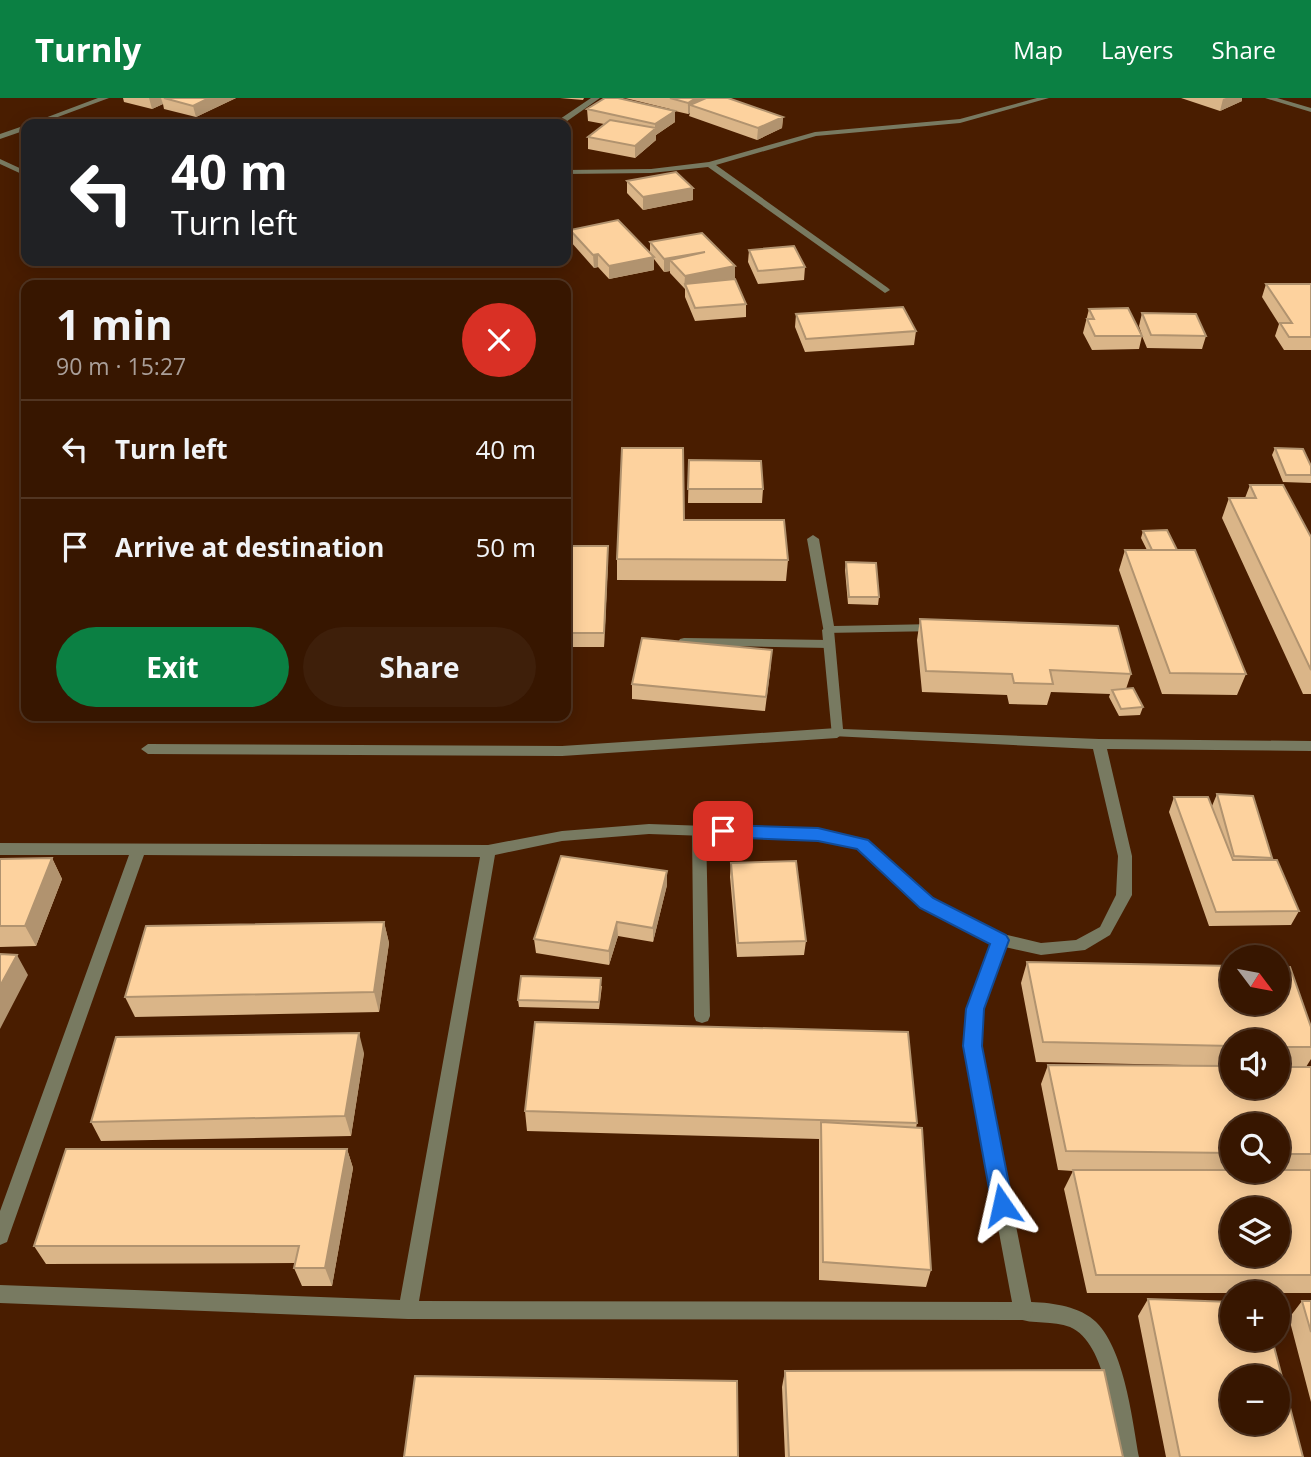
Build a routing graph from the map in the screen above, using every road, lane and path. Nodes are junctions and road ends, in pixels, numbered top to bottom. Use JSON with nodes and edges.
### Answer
{"nodes":[{"id":1,"x":105,"y":98,"type":"edge"},
{"id":2,"x":596,"y":98,"type":"edge"},
{"id":3,"x":1045,"y":98,"type":"edge"},
{"id":4,"x":1269,"y":98,"type":"edge"},
{"id":5,"x":1311,"y":110,"type":"edge"},
{"id":6,"x":47,"y":119,"type":"edge"},
{"id":7,"x":566,"y":119,"type":"edge"},
{"id":8,"x":21,"y":129,"type":"edge"},
{"id":9,"x":0,"y":137,"type":"edge"},
{"id":10,"x":0,"y":161,"type":"edge"},
{"id":11,"x":710,"y":164,"type":"junction"},
{"id":12,"x":21,"y":172,"type":"edge"},
{"id":13,"x":571,"y":172,"type":"edge"},
{"id":14,"x":885,"y":290,"type":"dead end"},
{"id":15,"x":813,"y":539,"type":"dead end"},
{"id":16,"x":948,"y":628,"type":"edge"},
{"id":17,"x":828,"y":629,"type":"junction"},
{"id":18,"x":684,"y":642,"type":"edge"},
{"id":19,"x":829,"y":644,"type":"junction"},
{"id":20,"x":837,"y":733,"type":"junction"},
{"id":21,"x":1099,"y":744,"type":"junction"},
{"id":22,"x":1311,"y":746,"type":"edge"},
{"id":23,"x":148,"y":749,"type":"dead end"},
{"id":24,"x":699,"y":830,"type":"junction"},
{"id":25,"x":0,"y":849,"type":"edge"},
{"id":26,"x":139,"y":849,"type":"junction"},
{"id":27,"x":488,"y":851,"type":"junction"},
{"id":28,"x":1000,"y":940,"type":"junction"},
{"id":29,"x":702,"y":1016,"type":"dead end"},
{"id":30,"x":0,"y":1236,"type":"edge"},
{"id":31,"x":0,"y":1294,"type":"edge"},
{"id":32,"x":408,"y":1310,"type":"junction"},
{"id":33,"x":1023,"y":1311,"type":"junction"},
{"id":34,"x":1129,"y":1457,"type":"edge"}],
"edges":[{"from":1,"to":6,"type":"street"},
{"from":2,"to":7,"type":"street"},
{"from":3,"to":11,"type":"street"},
{"from":4,"to":5,"type":"street"},
{"from":8,"to":9,"type":"street"},
{"from":10,"to":12,"type":"street"},
{"from":11,"to":13,"type":"street"},
{"from":11,"to":14,"type":"street"},
{"from":15,"to":17,"type":"street"},
{"from":16,"to":17,"type":"street"},
{"from":17,"to":19,"type":"street"},
{"from":18,"to":19,"type":"street"},
{"from":19,"to":20,"type":"street"},
{"from":20,"to":21,"type":"street"},
{"from":20,"to":23,"type":"street"},
{"from":21,"to":22,"type":"street"},
{"from":21,"to":28,"type":"street"},
{"from":24,"to":27,"type":"street"},
{"from":24,"to":28,"type":"street"},
{"from":24,"to":29,"type":"street"},
{"from":25,"to":26,"type":"street"},
{"from":26,"to":27,"type":"street"},
{"from":26,"to":30,"type":"street"},
{"from":27,"to":32,"type":"street"},
{"from":28,"to":33,"type":"street"},
{"from":31,"to":32,"type":"street"},
{"from":32,"to":33,"type":"street"},
{"from":33,"to":34,"type":"street"}]}
